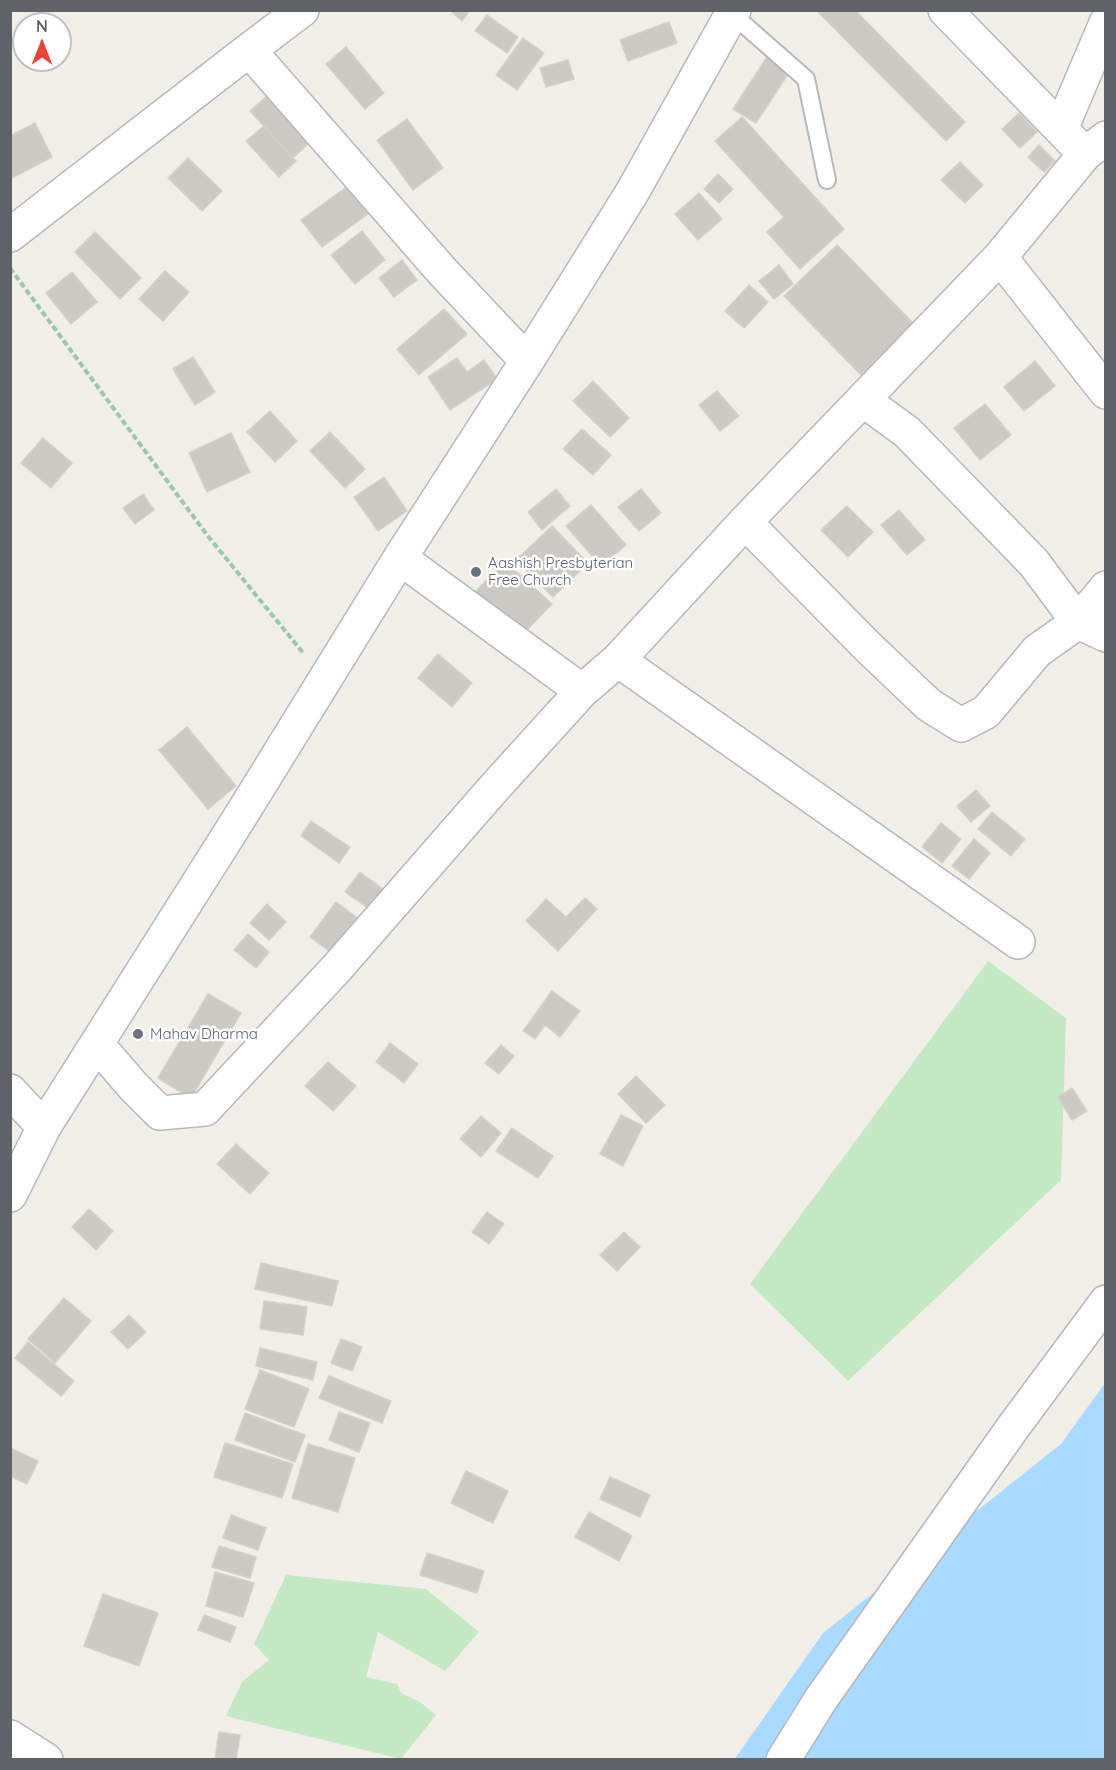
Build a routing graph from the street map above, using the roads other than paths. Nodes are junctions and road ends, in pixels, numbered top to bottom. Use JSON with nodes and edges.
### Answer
{"nodes":[{"id":1,"x":302,"y":10,"type":"edge"},
{"id":2,"x":945,"y":10,"type":"edge"},
{"id":3,"x":733,"y":12,"type":"edge"},
{"id":4,"x":1106,"y":23,"type":"edge"},
{"id":5,"x":249,"y":50,"type":"junction"},
{"id":6,"x":1061,"y":129,"type":"junction"},
{"id":7,"x":1095,"y":146,"type":"edge"},
{"id":8,"x":827,"y":180,"type":"dead end"},
{"id":9,"x":10,"y":235,"type":"edge"},
{"id":10,"x":1000,"y":257,"type":"junction"},
{"id":11,"x":527,"y":362,"type":"junction"},
{"id":12,"x":1106,"y":392,"type":"edge"},
{"id":13,"x":863,"y":400,"type":"junction"},
{"id":14,"x":745,"y":522,"type":"junction"},
{"id":15,"x":400,"y":558,"type":"junction"},
{"id":16,"x":1106,"y":588,"type":"edge"},
{"id":17,"x":1092,"y":628,"type":"edge"},
{"id":18,"x":618,"y":660,"type":"junction"},
{"id":19,"x":582,"y":691,"type":"junction"},
{"id":20,"x":1018,"y":942,"type":"dead end"},
{"id":21,"x":97,"y":1044,"type":"junction"},
{"id":22,"x":10,"y":1091,"type":"edge"},
{"id":23,"x":44,"y":1126,"type":"junction"},
{"id":24,"x":10,"y":1195,"type":"edge"},
{"id":25,"x":1106,"y":1302,"type":"edge"},
{"id":26,"x":10,"y":1737,"type":"edge"},
{"id":27,"x":46,"y":1760,"type":"edge"},
{"id":28,"x":783,"y":1760,"type":"edge"}],
"edges":[{"from":1,"to":5,"type":"street"},
{"from":2,"to":6,"type":"street"},
{"from":3,"to":8,"type":"lane"},
{"from":3,"to":11,"type":"street"},
{"from":4,"to":6,"type":"street"},
{"from":5,"to":9,"type":"street"},
{"from":5,"to":11,"type":"street"},
{"from":6,"to":7,"type":"street"},
{"from":7,"to":10,"type":"street"},
{"from":10,"to":12,"type":"street"},
{"from":10,"to":13,"type":"street"},
{"from":11,"to":15,"type":"street"},
{"from":13,"to":14,"type":"street"},
{"from":13,"to":17,"type":"street"},
{"from":14,"to":17,"type":"street"},
{"from":14,"to":18,"type":"street"},
{"from":15,"to":19,"type":"street"},
{"from":15,"to":21,"type":"street"},
{"from":16,"to":17,"type":"street"},
{"from":18,"to":19,"type":"street"},
{"from":18,"to":20,"type":"street"},
{"from":19,"to":21,"type":"street"},
{"from":21,"to":23,"type":"street"},
{"from":22,"to":23,"type":"street"},
{"from":23,"to":24,"type":"street"},
{"from":25,"to":28,"type":"street"},
{"from":26,"to":27,"type":"street"}]}
